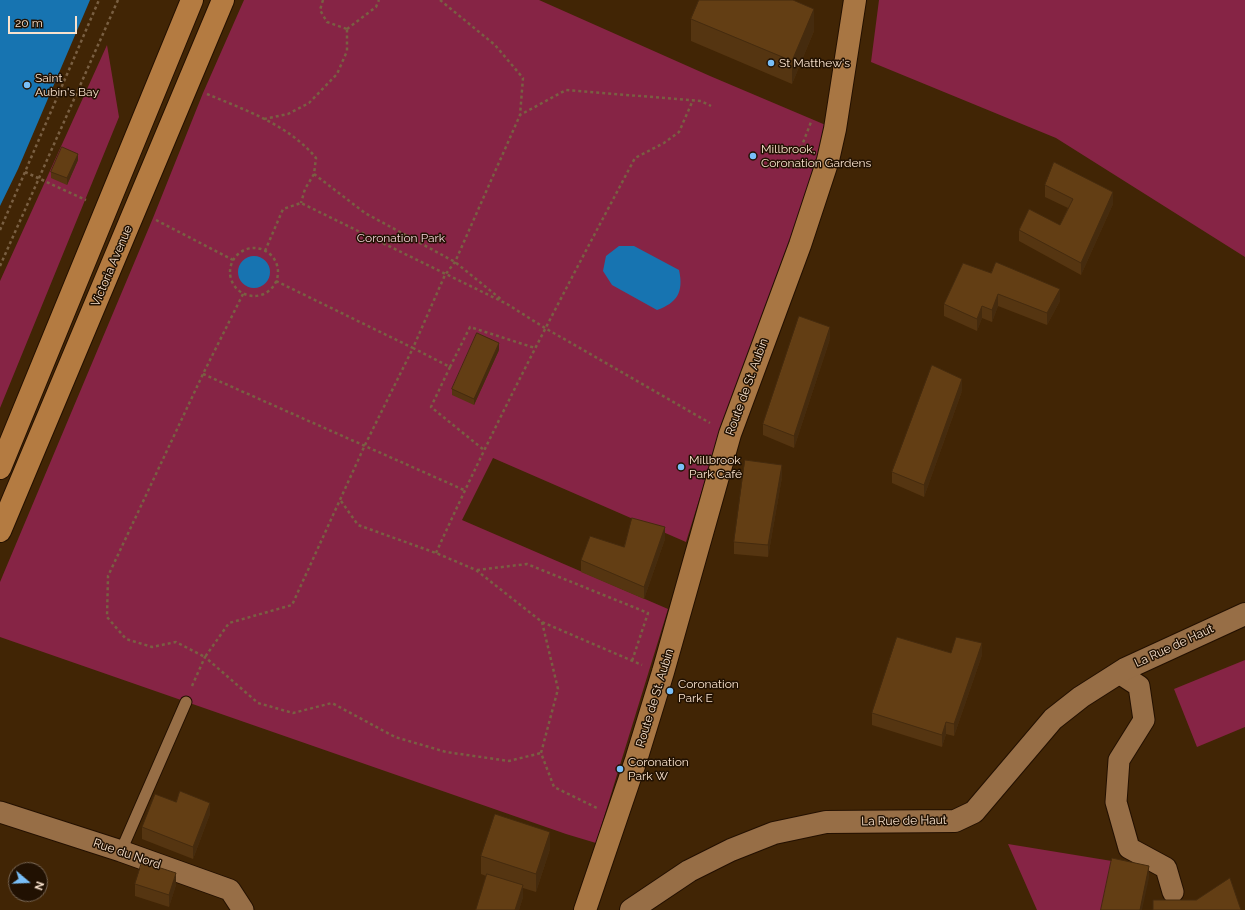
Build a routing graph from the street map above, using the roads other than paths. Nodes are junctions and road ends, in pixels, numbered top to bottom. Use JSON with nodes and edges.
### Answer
{"nodes":[{"id":1,"x":192,"y":0,"type":"edge"},
{"id":2,"x":223,"y":0,"type":"edge"},
{"id":3,"x":856,"y":0,"type":"edge"},
{"id":4,"x":0,"y":468,"type":"edge"},
{"id":5,"x":0,"y":531,"type":"edge"},
{"id":6,"x":1245,"y":614,"type":"edge"},
{"id":7,"x":1119,"y":673,"type":"junction"},
{"id":8,"x":186,"y":702,"type":"road end"},
{"id":9,"x":0,"y":812,"type":"edge"},
{"id":10,"x":121,"y":851,"type":"junction"},
{"id":11,"x":1173,"y":892,"type":"dead end"},
{"id":12,"x":243,"y":910,"type":"edge"},
{"id":13,"x":585,"y":910,"type":"edge"},
{"id":14,"x":632,"y":910,"type":"edge"}],
"edges":[{"from":1,"to":4,"type":"highway"},
{"from":2,"to":5,"type":"highway","name":"Victoria Avenue"},
{"from":3,"to":13,"type":"main road","name":"Route de St. Aubin"},
{"from":6,"to":7,"type":"main road","name":"La Rue de Haut"},
{"from":7,"to":11,"type":"street"},
{"from":7,"to":14,"type":"main road","name":"La Rue de Haut"},
{"from":8,"to":10,"type":"lane"},
{"from":9,"to":10,"type":"street","name":"Rue du Nord"},
{"from":10,"to":12,"type":"street","name":"Rue du Nord"}]}
